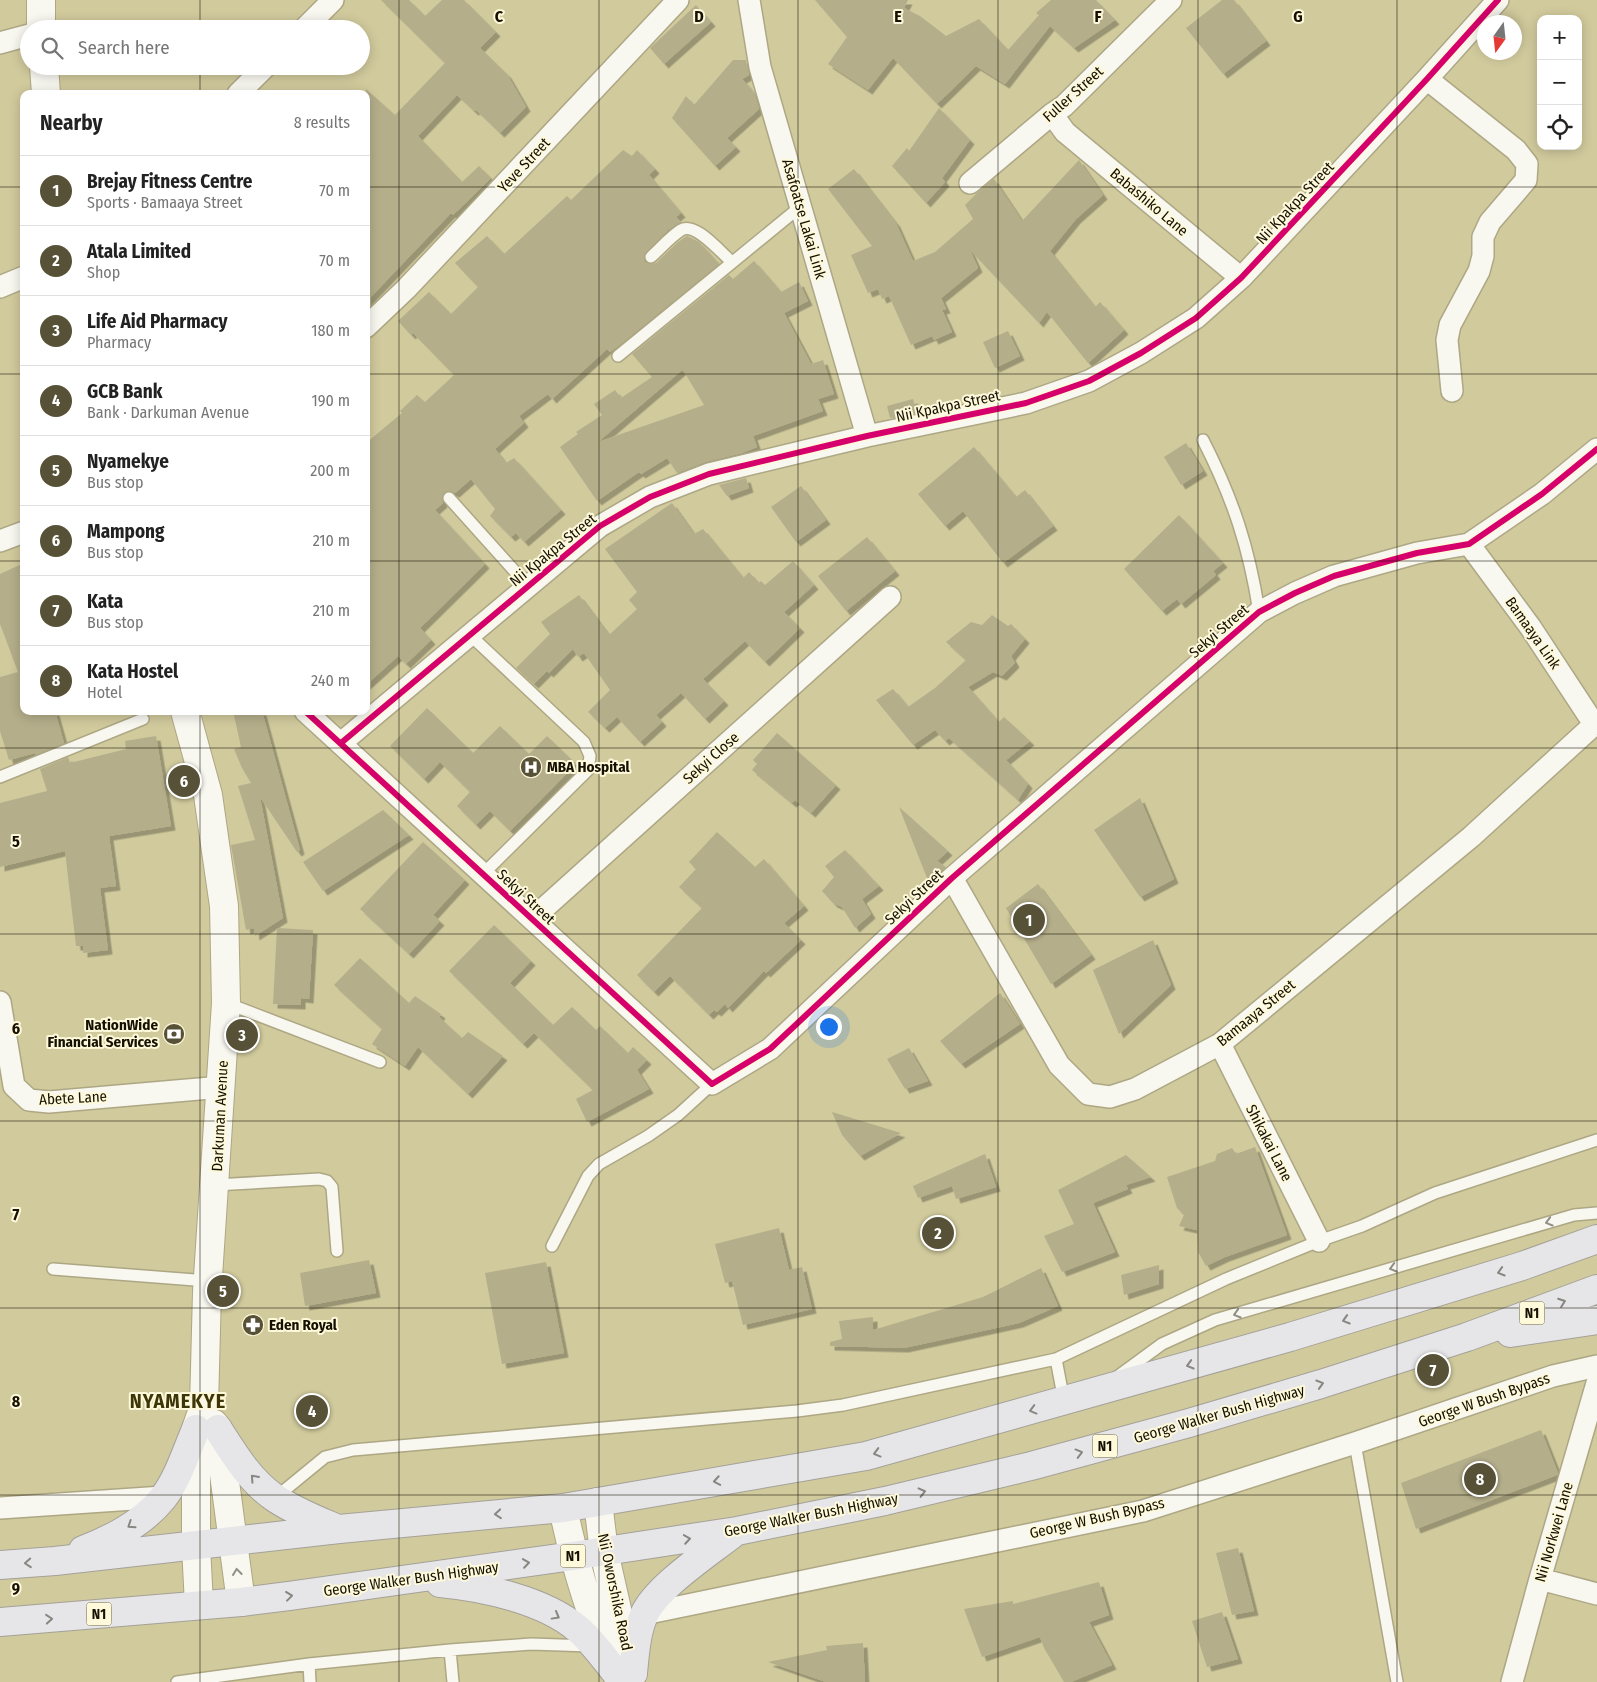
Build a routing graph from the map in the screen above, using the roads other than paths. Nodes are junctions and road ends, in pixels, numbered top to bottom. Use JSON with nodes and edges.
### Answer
{"nodes":[{"id":1,"x":41,"y":0,"type":"edge"},
{"id":2,"x":333,"y":0,"type":"edge"},
{"id":3,"x":678,"y":0,"type":"edge"},
{"id":4,"x":749,"y":0,"type":"edge"},
{"id":5,"x":1171,"y":0,"type":"edge"},
{"id":6,"x":1498,"y":0,"type":"edge"},
{"id":7,"x":41,"y":20,"type":"edge"},
{"id":8,"x":313,"y":20,"type":"edge"},
{"id":9,"x":20,"y":37,"type":"edge"},
{"id":10,"x":0,"y":42,"type":"edge"},
{"id":11,"x":45,"y":75,"type":"edge"},
{"id":12,"x":257,"y":75,"type":"edge"},
{"id":13,"x":1427,"y":80,"type":"junction"},
{"id":14,"x":46,"y":90,"type":"edge"},
{"id":15,"x":242,"y":90,"type":"edge"},
{"id":16,"x":1055,"y":120,"type":"junction"},
{"id":17,"x":970,"y":183,"type":"dead end"},
{"id":18,"x":800,"y":207,"type":"junction"},
{"id":19,"x":651,"y":257,"type":"dead end"},
{"id":20,"x":732,"y":262,"type":"junction"},
{"id":21,"x":1241,"y":278,"type":"junction"},
{"id":22,"x":20,"y":279,"type":"edge"},
{"id":23,"x":0,"y":287,"type":"edge"},
{"id":24,"x":370,"y":323,"type":"edge"},
{"id":25,"x":618,"y":356,"type":"dead end"},
{"id":26,"x":1452,"y":391,"type":"dead end"},
{"id":27,"x":867,"y":436,"type":"junction"},
{"id":28,"x":1203,"y":440,"type":"dead end"},
{"id":29,"x":1597,"y":449,"type":"edge"},
{"id":30,"x":449,"y":498,"type":"dead end"},
{"id":31,"x":20,"y":534,"type":"edge"},
{"id":32,"x":0,"y":541,"type":"edge"},
{"id":33,"x":1469,"y":544,"type":"junction"},
{"id":34,"x":528,"y":586,"type":"junction"},
{"id":35,"x":890,"y":597,"type":"dead end"},
{"id":36,"x":1259,"y":612,"type":"junction"},
{"id":37,"x":470,"y":635,"type":"junction"},
{"id":38,"x":186,"y":715,"type":"edge"},
{"id":39,"x":310,"y":715,"type":"edge"},
{"id":40,"x":143,"y":719,"type":"dead end"},
{"id":41,"x":1595,"y":723,"type":"edge"},
{"id":42,"x":341,"y":743,"type":"junction"},
{"id":43,"x":0,"y":777,"type":"edge"},
{"id":44,"x":482,"y":874,"type":"junction"},
{"id":45,"x":952,"y":878,"type":"junction"},
{"id":46,"x":532,"y":919,"type":"junction"},
{"id":47,"x":0,"y":1002,"type":"edge"},
{"id":48,"x":226,"y":1004,"type":"junction"},
{"id":49,"x":1220,"y":1044,"type":"junction"},
{"id":50,"x":380,"y":1062,"type":"dead end"},
{"id":51,"x":712,"y":1084,"type":"junction"},
{"id":52,"x":222,"y":1088,"type":"junction"},
{"id":53,"x":1597,"y":1140,"type":"edge"},
{"id":54,"x":215,"y":1185,"type":"junction"},
{"id":55,"x":1597,"y":1213,"type":"edge"},
{"id":56,"x":1597,"y":1239,"type":"edge"},
{"id":57,"x":1319,"y":1241,"type":"junction"},
{"id":58,"x":552,"y":1246,"type":"dead end"},
{"id":59,"x":338,"y":1251,"type":"dead end"},
{"id":60,"x":53,"y":1269,"type":"dead end"},
{"id":61,"x":208,"y":1281,"type":"junction"},
{"id":62,"x":1597,"y":1289,"type":"edge"},
{"id":63,"x":1597,"y":1320,"type":"edge"},
{"id":64,"x":1466,"y":1337,"type":"junction"},
{"id":65,"x":1056,"y":1359,"type":"junction"},
{"id":66,"x":1597,"y":1366,"type":"edge"},
{"id":67,"x":1597,"y":1384,"type":"edge"},
{"id":68,"x":1097,"y":1392,"type":"junction"},
{"id":69,"x":1064,"y":1401,"type":"junction"},
{"id":70,"x":206,"y":1421,"type":"junction"},
{"id":71,"x":1355,"y":1444,"type":"junction"},
{"id":72,"x":163,"y":1497,"type":"junction"},
{"id":73,"x":275,"y":1498,"type":"junction"},
{"id":74,"x":598,"y":1502,"type":"junction"},
{"id":75,"x":0,"y":1508,"type":"edge"},
{"id":76,"x":562,"y":1508,"type":"junction"},
{"id":77,"x":340,"y":1529,"type":"junction"},
{"id":78,"x":737,"y":1531,"type":"junction"},
{"id":79,"x":233,"y":1541,"type":"junction"},
{"id":80,"x":196,"y":1546,"type":"junction"},
{"id":81,"x":604,"y":1552,"type":"junction"},
{"id":82,"x":574,"y":1556,"type":"junction"},
{"id":83,"x":55,"y":1561,"type":"junction"},
{"id":84,"x":0,"y":1565,"type":"edge"},
{"id":85,"x":408,"y":1579,"type":"junction"},
{"id":86,"x":1540,"y":1580,"type":"junction"},
{"id":87,"x":1597,"y":1594,"type":"edge"},
{"id":88,"x":241,"y":1602,"type":"junction"},
{"id":89,"x":199,"y":1605,"type":"junction"},
{"id":90,"x":644,"y":1614,"type":"junction"},
{"id":91,"x":0,"y":1622,"type":"edge"},
{"id":92,"x":595,"y":1647,"type":"junction"},
{"id":93,"x":450,"y":1650,"type":"junction"},
{"id":94,"x":309,"y":1664,"type":"junction"},
{"id":95,"x":626,"y":1678,"type":"edge"},
{"id":96,"x":177,"y":1682,"type":"edge"},
{"id":97,"x":310,"y":1682,"type":"edge"},
{"id":98,"x":453,"y":1682,"type":"edge"},
{"id":99,"x":1397,"y":1682,"type":"edge"},
{"id":100,"x":1512,"y":1682,"type":"edge"}],
"edges":[{"from":1,"to":7,"type":"street"},
{"from":2,"to":8,"type":"street"},
{"from":3,"to":24,"type":"street","name":"Yeve Street"},
{"from":4,"to":18,"type":"street","name":"Asafoatse Lakai Link"},
{"from":5,"to":16,"type":"street","name":"Fuller Street"},
{"from":6,"to":13,"type":"street","name":"Nii Kpakpa Street"},
{"from":9,"to":10,"type":"street"},
{"from":11,"to":14,"type":"street"},
{"from":12,"to":15,"type":"street"},
{"from":13,"to":21,"type":"street","name":"Nii Kpakpa Street"},
{"from":13,"to":26,"type":"street"},
{"from":16,"to":17,"type":"street","name":"Fuller Street"},
{"from":16,"to":21,"type":"street","name":"Babashiko Lane"},
{"from":18,"to":20,"type":"lane"},
{"from":18,"to":27,"type":"street","name":"Asafoatse Lakai Link"},
{"from":19,"to":20,"type":"lane"},
{"from":20,"to":25,"type":"lane"},
{"from":21,"to":27,"type":"street","name":"Nii Kpakpa Street"},
{"from":22,"to":23,"type":"street"},
{"from":27,"to":34,"type":"street","name":"Nii Kpakpa Street"},
{"from":28,"to":36,"type":"lane"},
{"from":29,"to":33,"type":"street","name":"Sekyi Street"},
{"from":30,"to":34,"type":"lane"},
{"from":31,"to":32,"type":"street"},
{"from":33,"to":36,"type":"street","name":"Sekyi Street"},
{"from":33,"to":41,"type":"street","name":"Bamaaya Link"},
{"from":34,"to":37,"type":"street","name":"Nii Kpakpa Street"},
{"from":35,"to":46,"type":"street","name":"Sekyi Close"},
{"from":36,"to":45,"type":"street","name":"Sekyi Street"},
{"from":37,"to":42,"type":"street","name":"Nii Kpakpa Street"},
{"from":37,"to":44,"type":"lane"},
{"from":38,"to":48,"type":"street","name":"Darkuman Avenue"},
{"from":39,"to":42,"type":"street","name":"Sekyi Street"},
{"from":40,"to":43,"type":"lane"},
{"from":41,"to":49,"type":"street","name":"Bamaaya Street"},
{"from":42,"to":44,"type":"street","name":"Sekyi Street"},
{"from":44,"to":46,"type":"street","name":"Sekyi Street"},
{"from":45,"to":49,"type":"street","name":"Bamaaya Street"},
{"from":45,"to":51,"type":"street","name":"Sekyi Street"},
{"from":46,"to":51,"type":"street","name":"Sekyi Street"},
{"from":47,"to":52,"type":"street","name":"Abete Lane"},
{"from":48,"to":50,"type":"lane"},
{"from":48,"to":52,"type":"street","name":"Darkuman Avenue"},
{"from":49,"to":57,"type":"street","name":"Shikakai Lane"},
{"from":51,"to":58,"type":"lane"},
{"from":52,"to":54,"type":"street","name":"Darkuman Avenue"},
{"from":53,"to":57,"type":"lane"},
{"from":54,"to":59,"type":"lane"},
{"from":54,"to":61,"type":"street","name":"Darkuman Avenue"},
{"from":55,"to":68,"type":"lane","one_way":true},
{"from":56,"to":68,"type":"highway","one_way":true},
{"from":57,"to":65,"type":"lane"},
{"from":60,"to":61,"type":"lane"},
{"from":61,"to":70,"type":"street","name":"Darkuman Avenue"},
{"from":64,"to":62,"type":"highway","name":"George Walker Bush Highway","number":"N1","one_way":true},
{"from":63,"to":64,"type":"highway"},
{"from":78,"to":64,"type":"highway","name":"George Walker Bush Highway","number":"N1","one_way":true},
{"from":65,"to":69,"type":"lane"},
{"from":65,"to":73,"type":"lane"},
{"from":66,"to":71,"type":"street","name":"George W Bush Bypass"},
{"from":67,"to":86,"type":"street","name":"Nii Norkwei Lane"},
{"from":68,"to":69,"type":"highway"},
{"from":69,"to":74,"type":"highway","one_way":true},
{"from":70,"to":72,"type":"highway"},
{"from":73,"to":70,"type":"highway","one_way":true},
{"from":70,"to":79,"type":"street","name":"Darkuman Avenue"},
{"from":70,"to":80,"type":"street","name":"Darkuman Avenue"},
{"from":71,"to":90,"type":"street","name":"George W Bush Bypass"},
{"from":71,"to":99,"type":"lane"},
{"from":72,"to":75,"type":"street"},
{"from":72,"to":83,"type":"highway","one_way":true},
{"from":73,"to":77,"type":"highway"},
{"from":74,"to":76,"type":"highway"},
{"from":74,"to":81,"type":"street","name":"Nii Oworshika Road"},
{"from":76,"to":77,"type":"highway","one_way":true},
{"from":76,"to":82,"type":"street","name":"Nii Oworshika Road"},
{"from":77,"to":79,"type":"highway"},
{"from":81,"to":78,"type":"highway","name":"George Walker Bush Highway","number":"N1","one_way":true},
{"from":78,"to":90,"type":"highway"},
{"from":79,"to":80,"type":"highway"},
{"from":88,"to":79,"type":"street","name":"Darkuman Avenue","one_way":true},
{"from":80,"to":83,"type":"highway"},
{"from":80,"to":89,"type":"street","name":"Darkuman Avenue"},
{"from":81,"to":82,"type":"highway","name":"George Walker Bush Highway","number":"N1"},
{"from":81,"to":95,"type":"street","name":"Nii Oworshika Road"},
{"from":85,"to":82,"type":"highway","name":"George Walker Bush Highway","number":"N1","one_way":true},
{"from":82,"to":95,"type":"street","name":"Nii Oworshika Road"},
{"from":83,"to":84,"type":"highway","one_way":true},
{"from":88,"to":85,"type":"highway","name":"George Walker Bush Highway","number":"N1","one_way":true},
{"from":85,"to":92,"type":"highway","one_way":true},
{"from":86,"to":87,"type":"street"},
{"from":86,"to":100,"type":"street","name":"Nii Norkwei Lane"},
{"from":88,"to":89,"type":"highway","name":"George Walker Bush Highway","number":"N1"},
{"from":91,"to":89,"type":"highway","name":"George Walker Bush Highway","number":"N1","one_way":true},
{"from":90,"to":95,"type":"highway"},
{"from":92,"to":93,"type":"lane"},
{"from":92,"to":95,"type":"highway"},
{"from":93,"to":94,"type":"lane"},
{"from":93,"to":98,"type":"lane"},
{"from":94,"to":96,"type":"lane"},
{"from":94,"to":97,"type":"lane"}]}
